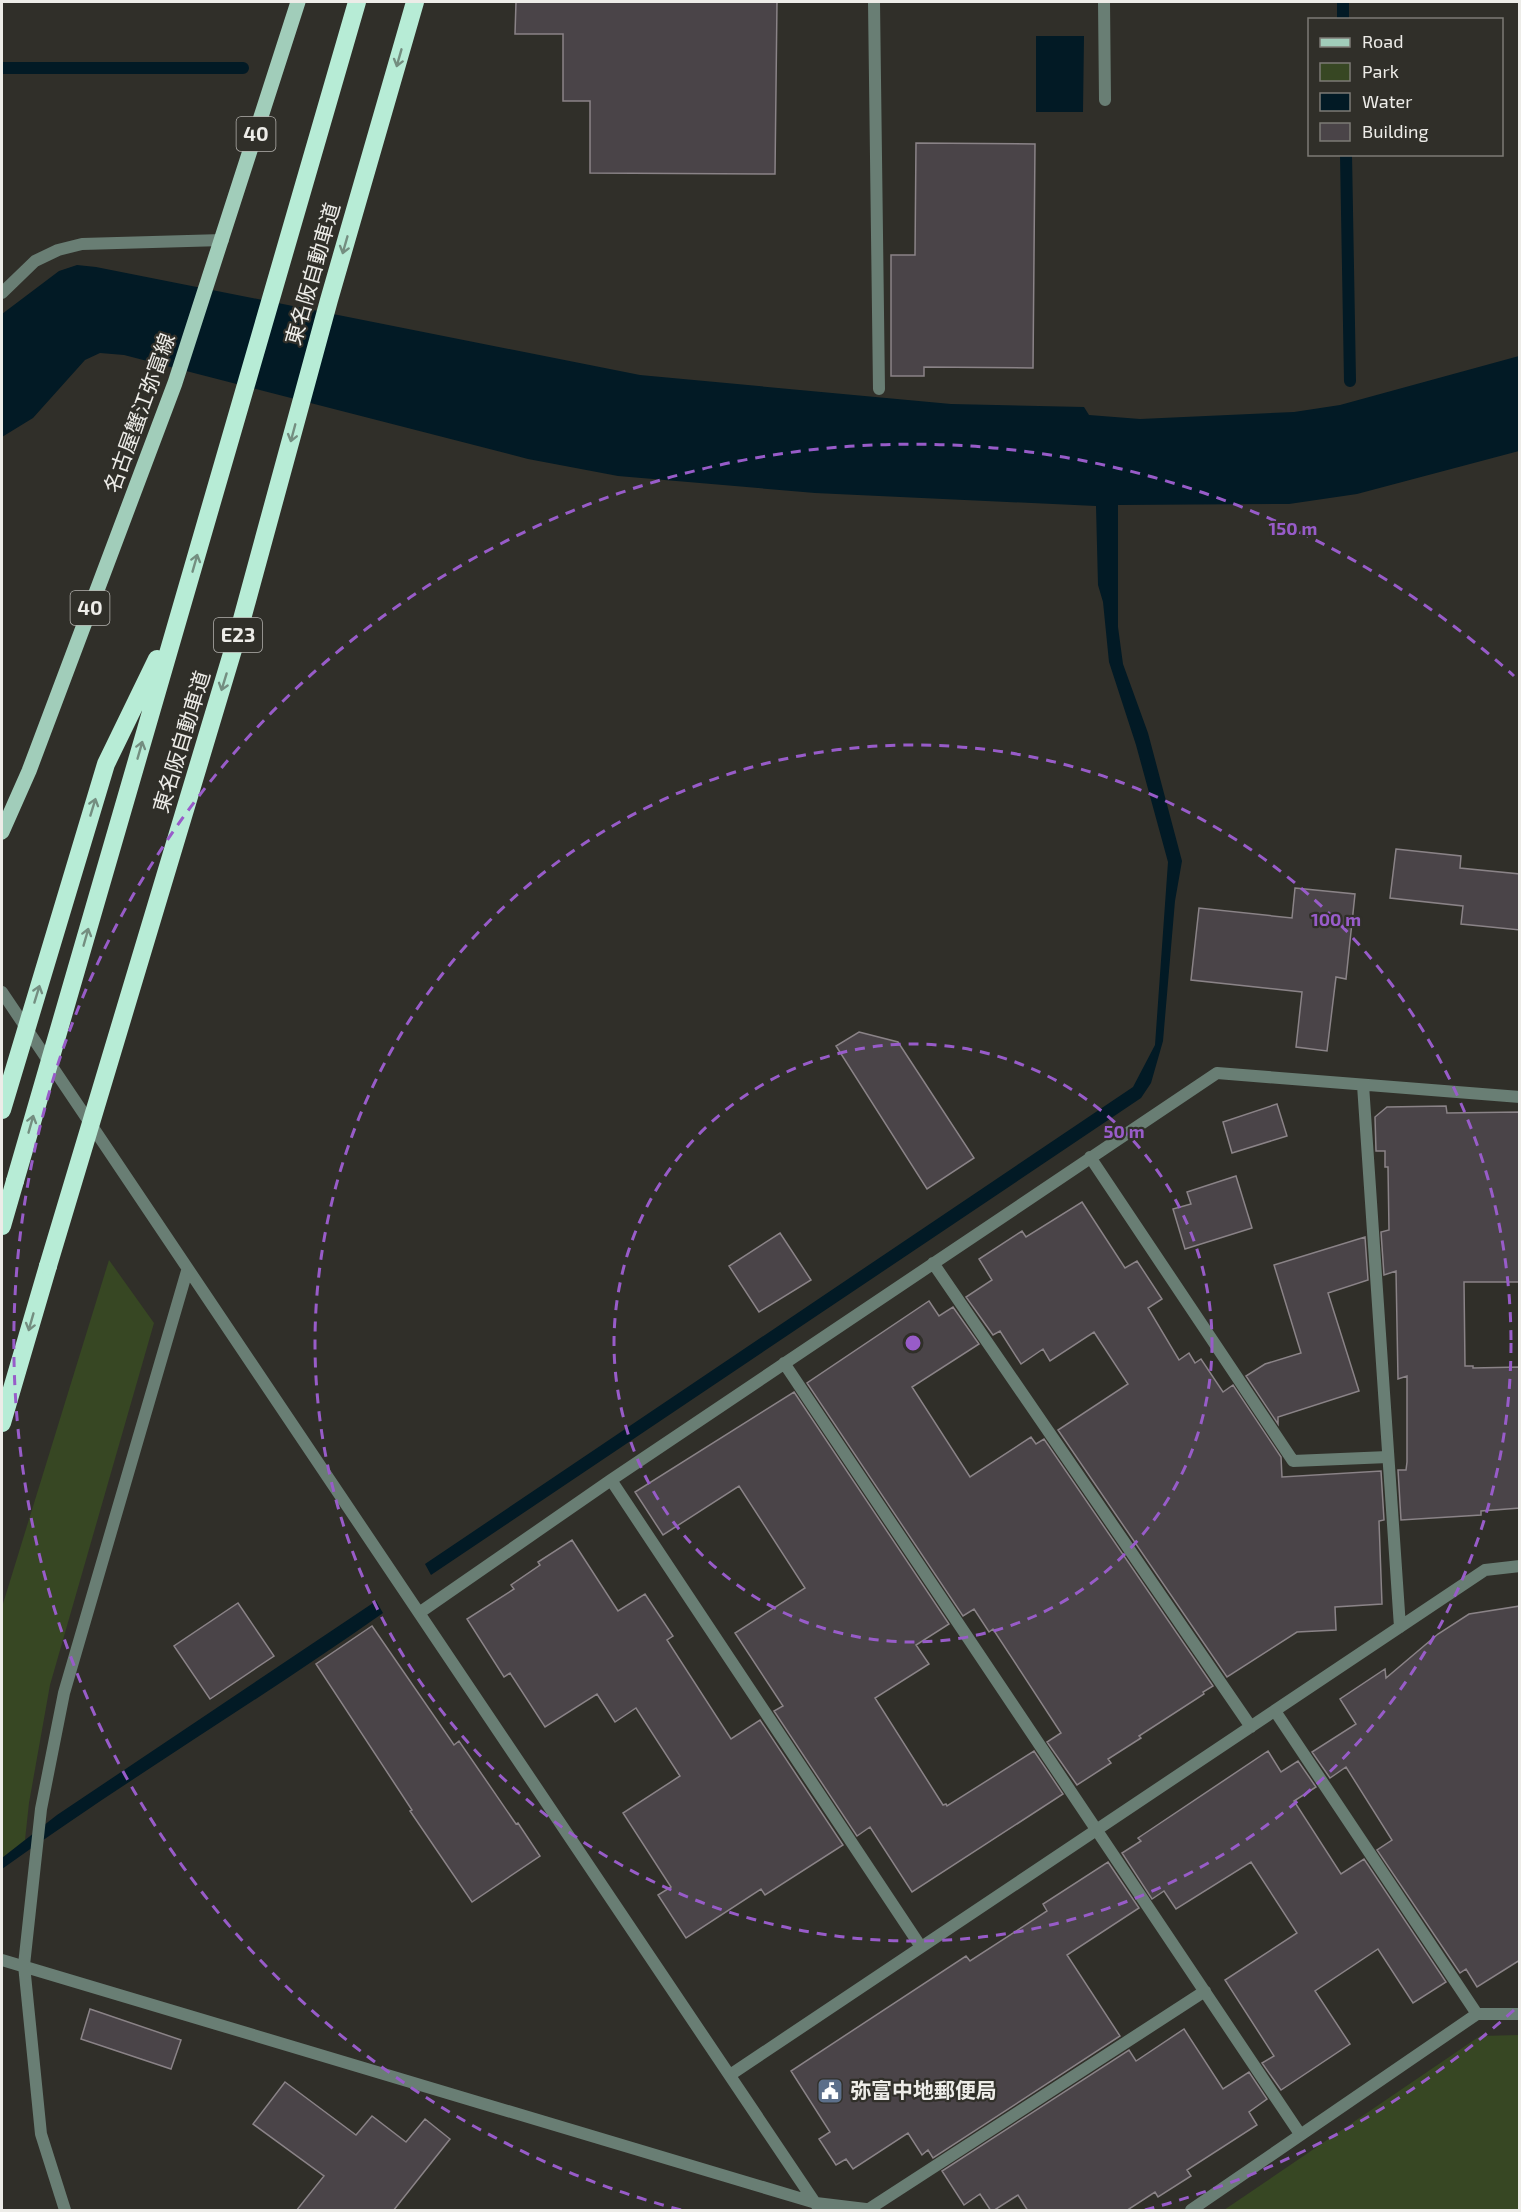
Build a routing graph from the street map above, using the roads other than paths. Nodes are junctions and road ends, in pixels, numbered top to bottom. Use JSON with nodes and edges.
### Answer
{"nodes":[{"id":1,"x":298,"y":2,"type":"edge"},
{"id":2,"x":357,"y":2,"type":"edge"},
{"id":3,"x":415,"y":2,"type":"edge"},
{"id":4,"x":874,"y":2,"type":"edge"},
{"id":5,"x":1104,"y":2,"type":"edge"},
{"id":6,"x":1105,"y":100,"type":"dead end"},
{"id":7,"x":223,"y":240,"type":"junction"},
{"id":8,"x":2,"y":293,"type":"edge"},
{"id":9,"x":879,"y":388,"type":"dead end"},
{"id":10,"x":180,"y":613,"type":"junction"},
{"id":11,"x":2,"y":832,"type":"edge"},
{"id":12,"x":2,"y":992,"type":"edge"},
{"id":13,"x":1363,"y":1085,"type":"junction"},
{"id":14,"x":1520,"y":1097,"type":"edge"},
{"id":15,"x":2,"y":1110,"type":"edge"},
{"id":16,"x":1090,"y":1157,"type":"junction"},
{"id":17,"x":2,"y":1226,"type":"edge"},
{"id":18,"x":933,"y":1263,"type":"junction"},
{"id":19,"x":188,"y":1271,"type":"junction"},
{"id":20,"x":784,"y":1363,"type":"junction"},
{"id":21,"x":2,"y":1423,"type":"edge"},
{"id":22,"x":1388,"y":1457,"type":"junction"},
{"id":23,"x":611,"y":1480,"type":"junction"},
{"id":24,"x":1520,"y":1566,"type":"edge"},
{"id":25,"x":419,"y":1613,"type":"junction"},
{"id":26,"x":1400,"y":1627,"type":"junction"},
{"id":27,"x":1275,"y":1711,"type":"junction"},
{"id":28,"x":1251,"y":1727,"type":"junction"},
{"id":29,"x":1097,"y":1830,"type":"junction"},
{"id":30,"x":921,"y":1947,"type":"junction"},
{"id":31,"x":2,"y":1960,"type":"edge"},
{"id":32,"x":24,"y":1965,"type":"junction"},
{"id":33,"x":1205,"y":1991,"type":"junction"},
{"id":34,"x":1477,"y":2014,"type":"junction"},
{"id":35,"x":1520,"y":2014,"type":"edge"},
{"id":36,"x":730,"y":2075,"type":"junction"},
{"id":37,"x":1300,"y":2134,"type":"junction"},
{"id":38,"x":818,"y":2207,"type":"edge"},
{"id":39,"x":871,"y":2210,"type":"edge"},
{"id":40,"x":65,"y":2211,"type":"edge"},
{"id":41,"x":1191,"y":2211,"type":"edge"}],
"edges":[{"from":1,"to":7,"type":"main road","name":"名古屋蟹江弥富線","number":"40"},
{"from":10,"to":2,"type":"highway","name":"東名阪自動車道","one_way":true,"bridge":true},
{"from":3,"to":21,"type":"highway","name":"東名阪自動車道","number":"E23","one_way":true,"bridge":true},
{"from":4,"to":9,"type":"street"},
{"from":5,"to":6,"type":"street"},
{"from":7,"to":8,"type":"street"},
{"from":7,"to":11,"type":"main road","name":"名古屋蟹江弥富線","number":"40"},
{"from":15,"to":10,"type":"highway","one_way":true,"bridge":true},
{"from":17,"to":10,"type":"highway","name":"東名阪自動車道","one_way":true,"bridge":true},
{"from":12,"to":19,"type":"street"},
{"from":13,"to":14,"type":"street"},
{"from":13,"to":16,"type":"street"},
{"from":13,"to":22,"type":"street"},
{"from":16,"to":18,"type":"street"},
{"from":16,"to":22,"type":"street"},
{"from":18,"to":20,"type":"street"},
{"from":18,"to":28,"type":"street"},
{"from":19,"to":25,"type":"street"},
{"from":19,"to":32,"type":"street"},
{"from":20,"to":23,"type":"street"},
{"from":20,"to":29,"type":"street"},
{"from":22,"to":26,"type":"street"},
{"from":23,"to":25,"type":"street"},
{"from":23,"to":30,"type":"street"},
{"from":24,"to":26,"type":"street"},
{"from":25,"to":36,"type":"street"},
{"from":26,"to":27,"type":"street"},
{"from":27,"to":28,"type":"street"},
{"from":27,"to":34,"type":"street"},
{"from":28,"to":29,"type":"street"},
{"from":29,"to":30,"type":"street"},
{"from":29,"to":33,"type":"street"},
{"from":30,"to":36,"type":"street"},
{"from":31,"to":32,"type":"street"},
{"from":32,"to":38,"type":"street"},
{"from":32,"to":40,"type":"street"},
{"from":33,"to":37,"type":"street"},
{"from":33,"to":39,"type":"street"},
{"from":34,"to":35,"type":"street"},
{"from":34,"to":37,"type":"street"},
{"from":36,"to":38,"type":"street"},
{"from":37,"to":41,"type":"street"},
{"from":38,"to":39,"type":"street"}]}
